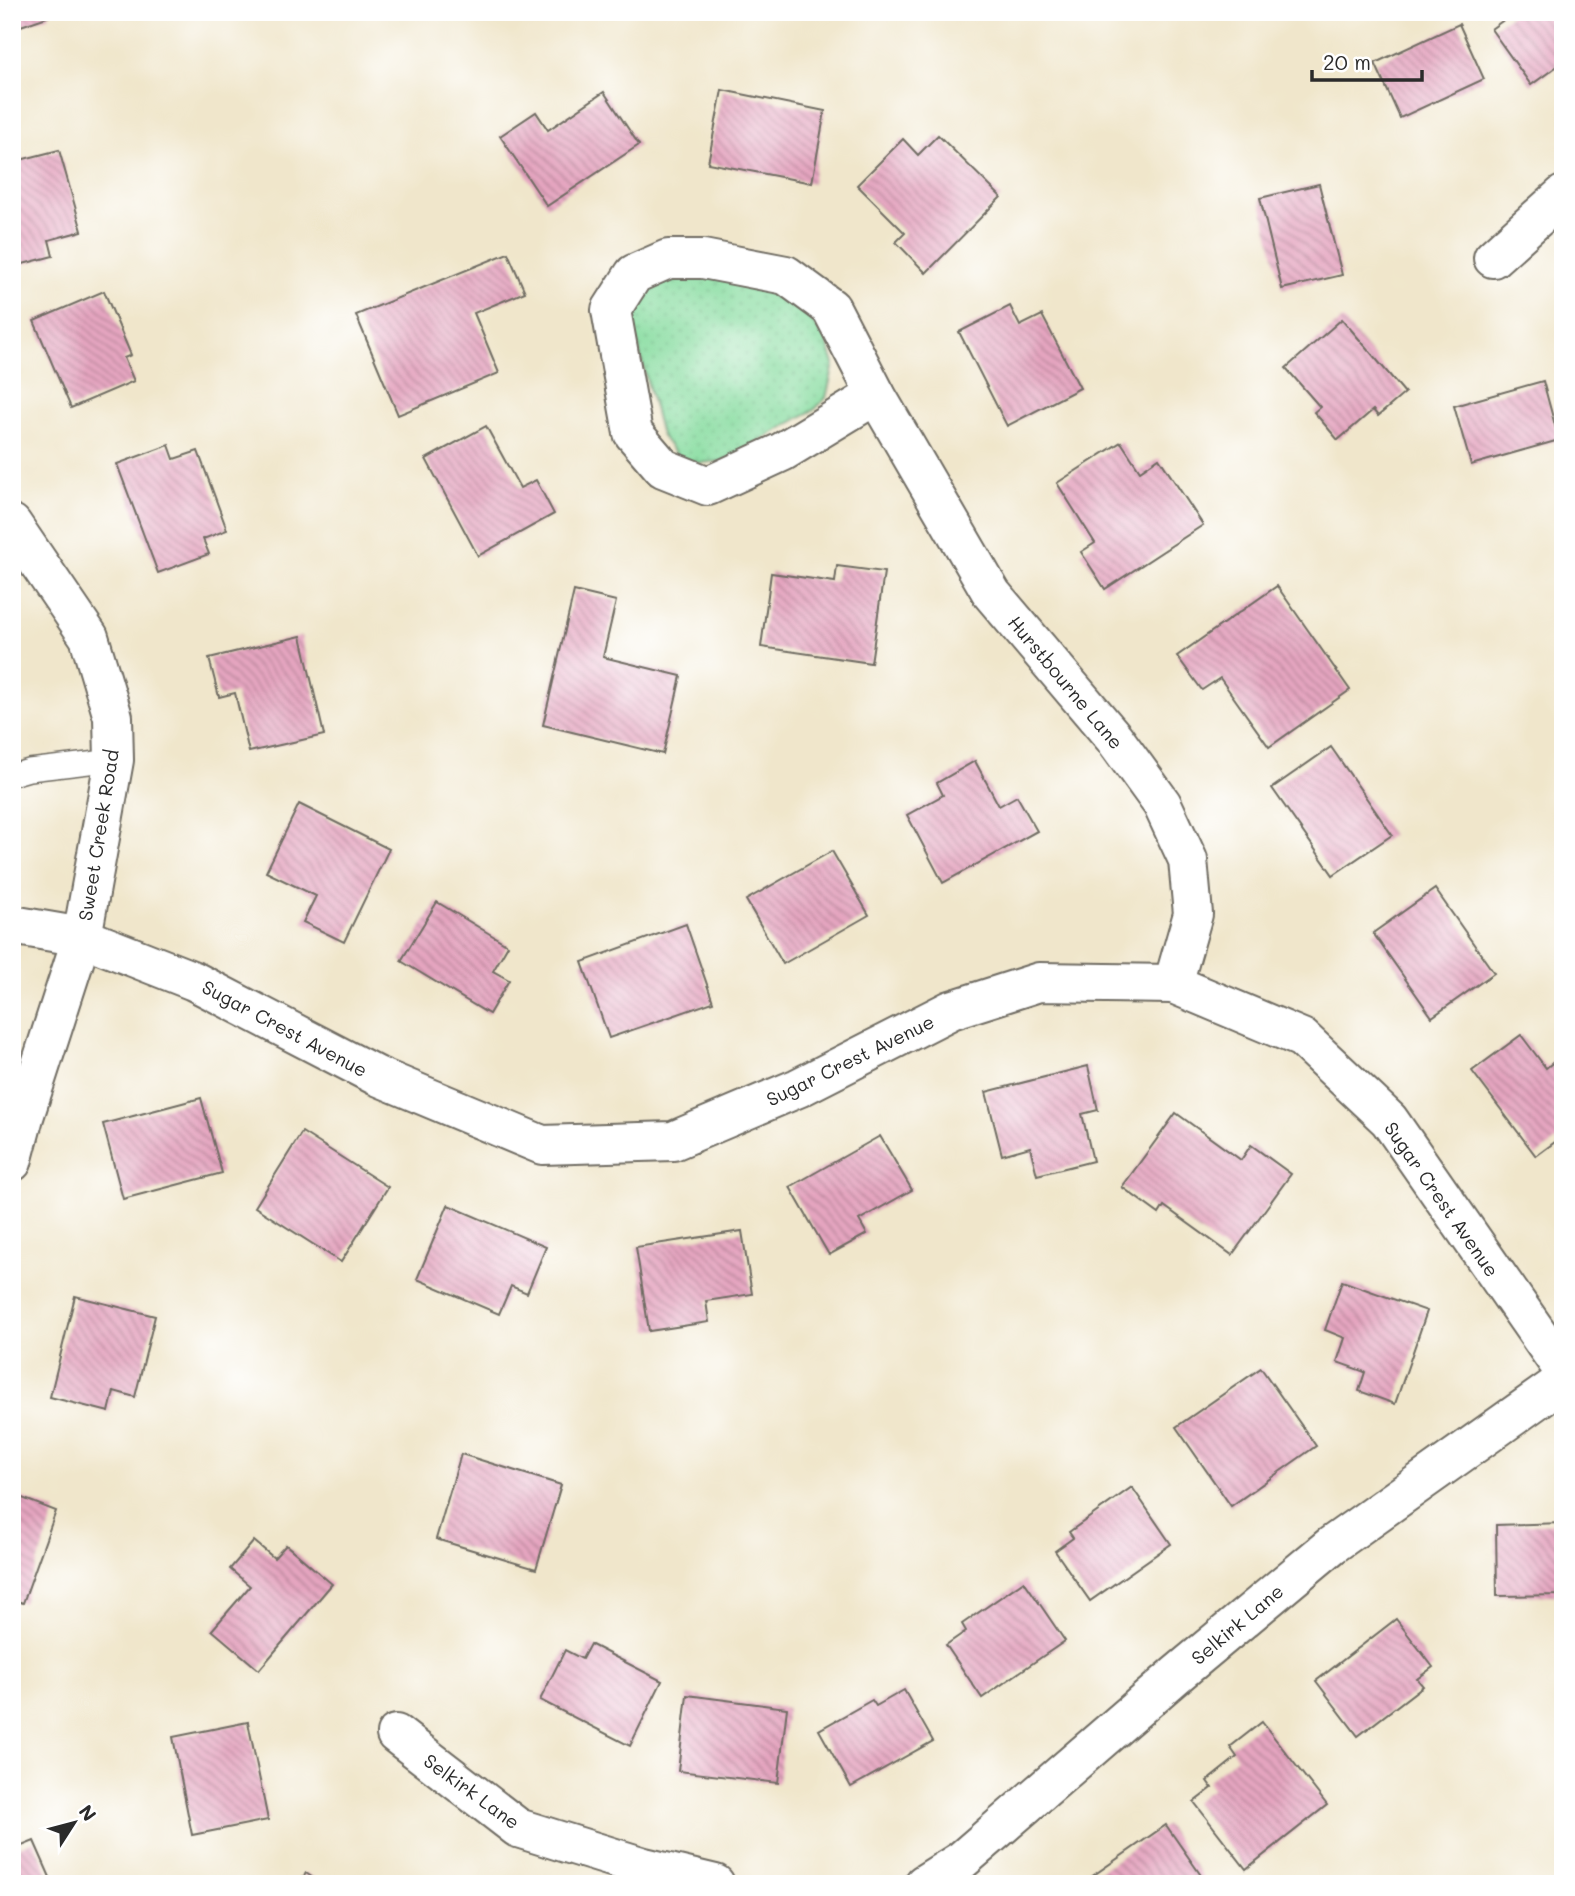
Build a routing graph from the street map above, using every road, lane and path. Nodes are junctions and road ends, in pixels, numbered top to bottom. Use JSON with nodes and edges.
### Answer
{"nodes":[{"id":1,"x":1563,"y":195,"type":"edge"},
{"id":2,"x":1493,"y":258,"type":"dead end"},
{"id":3,"x":876,"y":396,"type":"junction"},
{"id":4,"x":12,"y":524,"type":"edge"},
{"id":5,"x":114,"y":760,"type":"junction"},
{"id":6,"x":12,"y":775,"type":"edge"},
{"id":7,"x":12,"y":925,"type":"edge"},
{"id":8,"x":82,"y":937,"type":"junction"},
{"id":9,"x":1172,"y":985,"type":"junction"},
{"id":10,"x":12,"y":1162,"type":"edge"},
{"id":11,"x":1563,"y":1370,"type":"edge"},
{"id":12,"x":1563,"y":1381,"type":"edge"},
{"id":13,"x":396,"y":1734,"type":"dead end"},
{"id":14,"x":715,"y":1884,"type":"edge"},
{"id":15,"x":924,"y":1884,"type":"edge"}],
"edges":[{"from":1,"to":2,"type":"street"},
{"from":3,"to":3,"type":"street"},
{"from":3,"to":9,"type":"street","name":"Hurstbourne Lane"},
{"from":4,"to":5,"type":"street","name":"Sweet Creek Road"},
{"from":5,"to":6,"type":"lane"},
{"from":5,"to":8,"type":"street","name":"Sweet Creek Road"},
{"from":7,"to":8,"type":"street","name":"Sugar Crest Avenue"},
{"from":8,"to":9,"type":"street","name":"Sugar Crest Avenue"},
{"from":8,"to":10,"type":"street","name":"Sweet Creek Road"},
{"from":9,"to":11,"type":"street","name":"Sugar Crest Avenue"},
{"from":12,"to":15,"type":"street","name":"Selkirk Lane"},
{"from":13,"to":14,"type":"street","name":"Selkirk Lane"}]}
